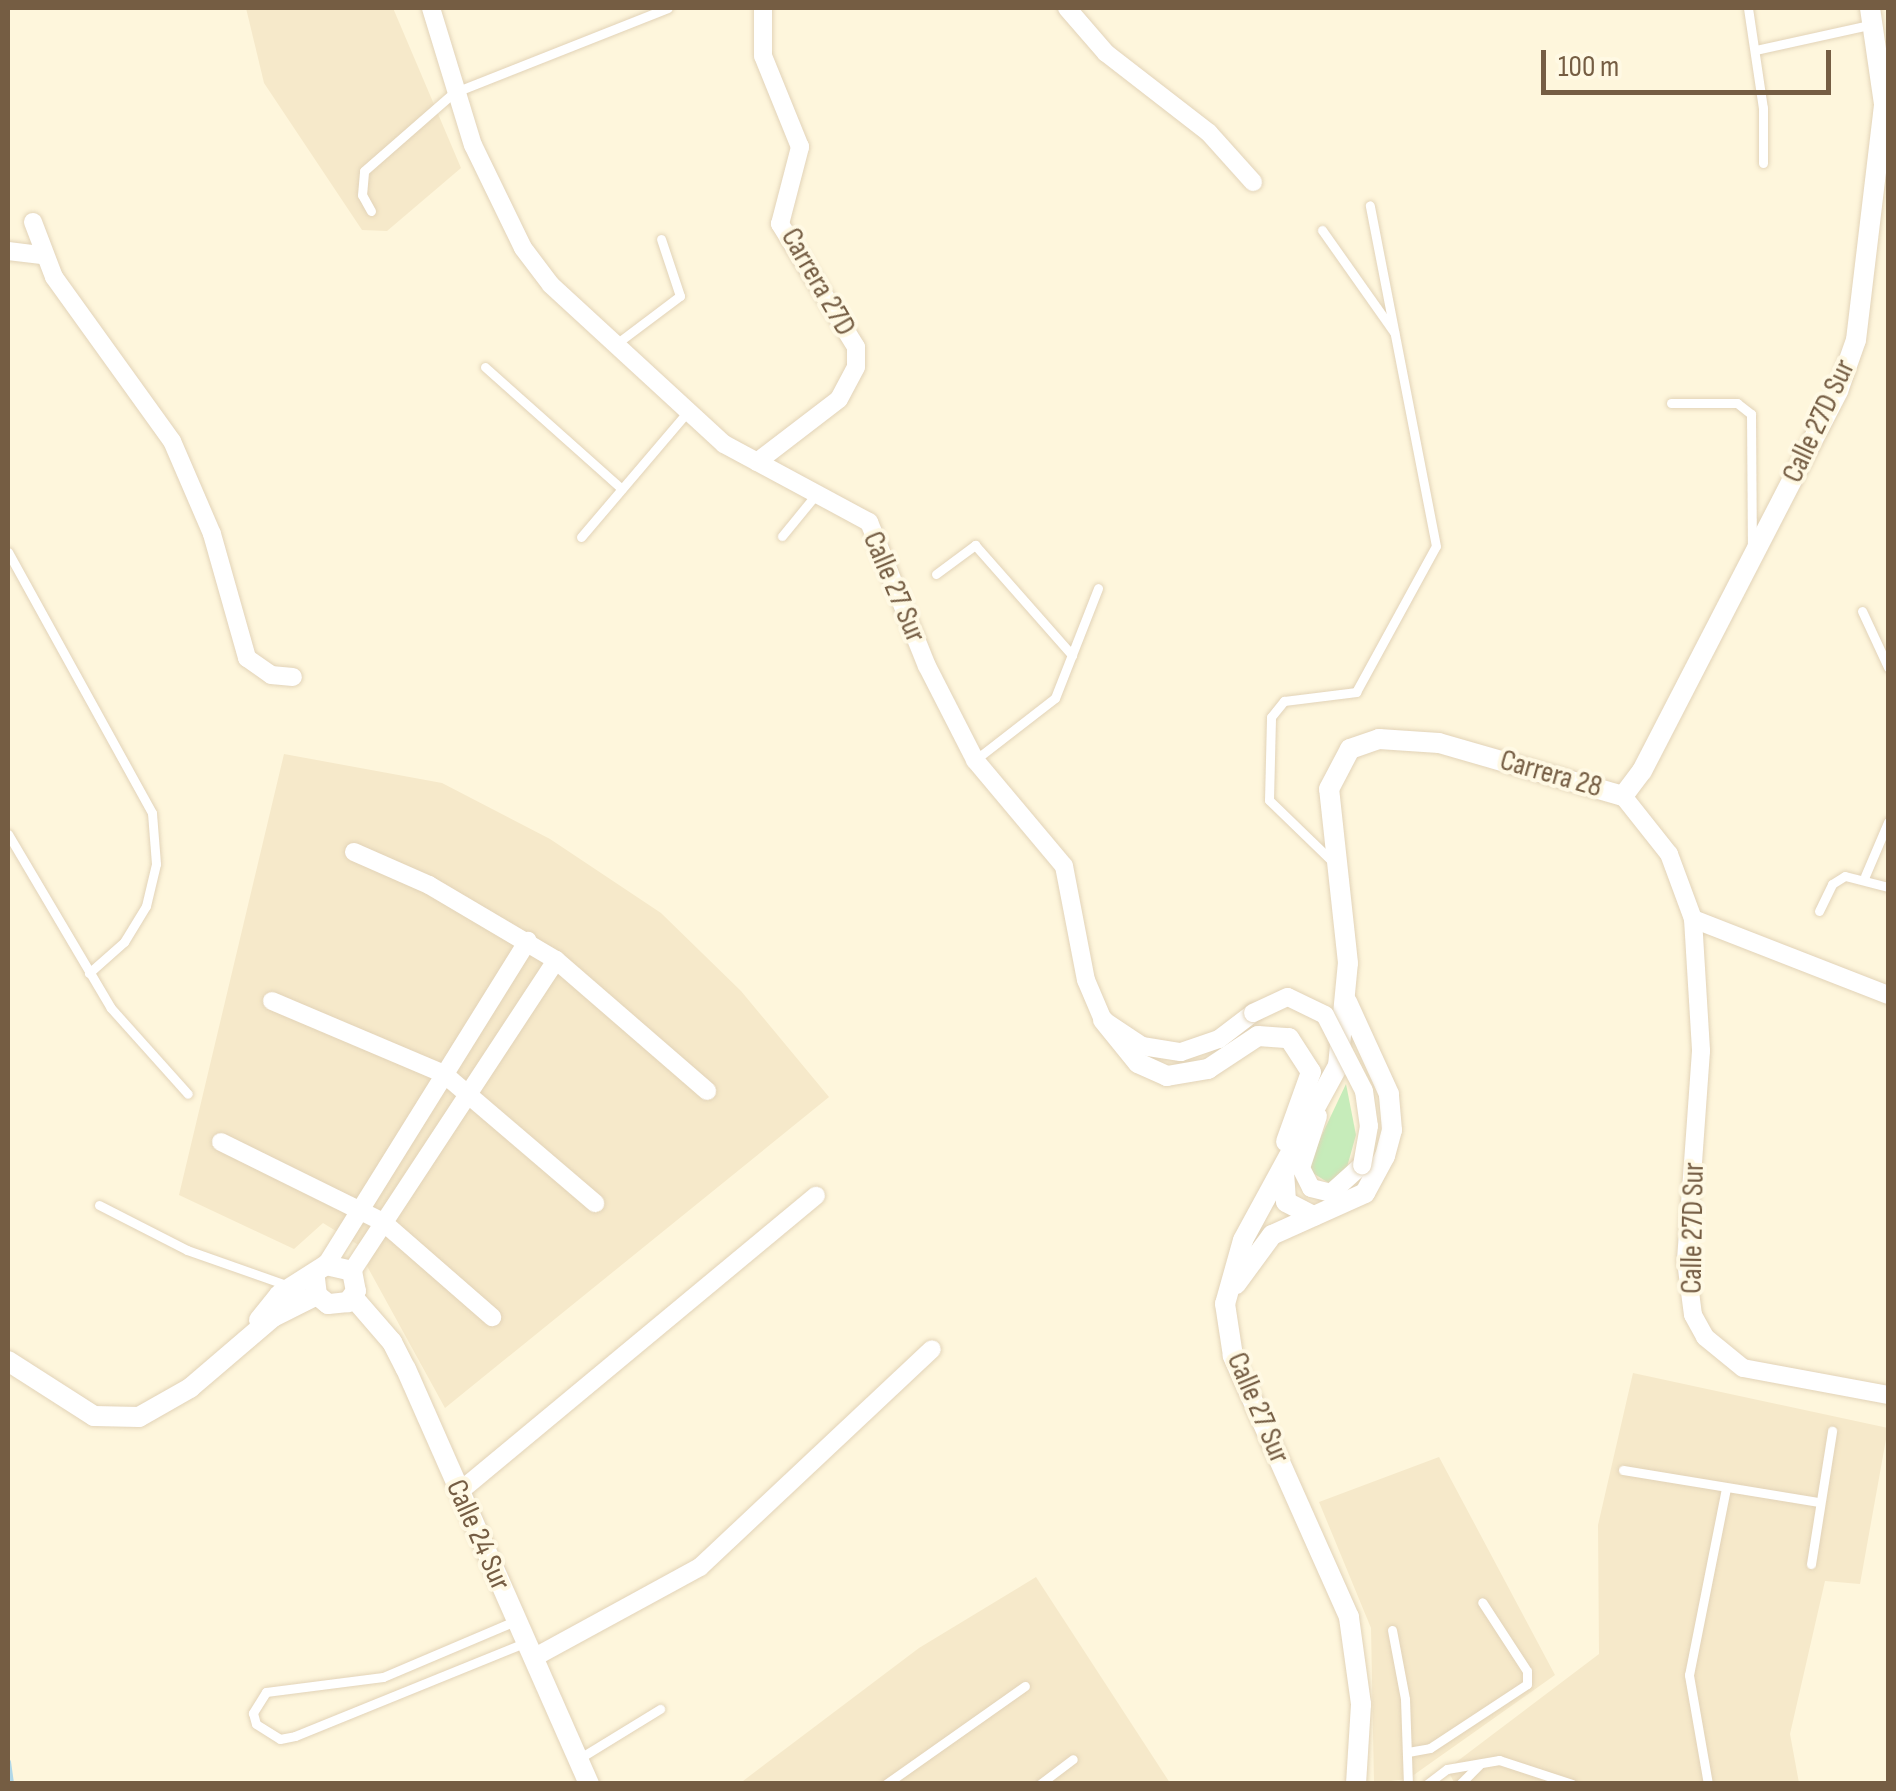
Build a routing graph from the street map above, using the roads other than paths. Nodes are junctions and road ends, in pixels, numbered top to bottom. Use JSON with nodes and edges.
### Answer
{"nodes":[{"id":1,"x":431,"y":8,"type":"edge"},
{"id":2,"x":668,"y":8,"type":"edge"},
{"id":3,"x":762,"y":8,"type":"edge"},
{"id":4,"x":1068,"y":8,"type":"edge"},
{"id":5,"x":1748,"y":8,"type":"edge"},
{"id":6,"x":1873,"y":16,"type":"edge"},
{"id":7,"x":1756,"y":50,"type":"junction"},
{"id":8,"x":1886,"y":69,"type":"edge"},
{"id":9,"x":453,"y":93,"type":"junction"},
{"id":10,"x":1886,"y":104,"type":"edge"},
{"id":11,"x":1763,"y":163,"type":"dead end"},
{"id":12,"x":1254,"y":182,"type":"dead end"},
{"id":13,"x":1370,"y":205,"type":"dead end"},
{"id":14,"x":370,"y":211,"type":"dead end"},
{"id":15,"x":33,"y":222,"type":"dead end"},
{"id":16,"x":1322,"y":230,"type":"dead end"},
{"id":17,"x":660,"y":239,"type":"dead end"},
{"id":18,"x":8,"y":251,"type":"edge"},
{"id":19,"x":42,"y":255,"type":"junction"},
{"id":20,"x":1395,"y":334,"type":"junction"},
{"id":21,"x":615,"y":345,"type":"junction"},
{"id":22,"x":485,"y":367,"type":"dead end"},
{"id":23,"x":1671,"y":404,"type":"dead end"},
{"id":24,"x":685,"y":414,"type":"junction"},
{"id":25,"x":757,"y":462,"type":"junction"},
{"id":26,"x":622,"y":489,"type":"junction"},
{"id":27,"x":820,"y":490,"type":"junction"},
{"id":28,"x":782,"y":536,"type":"dead end"},
{"id":29,"x":582,"y":537,"type":"dead end"},
{"id":30,"x":8,"y":552,"type":"edge"},
{"id":31,"x":1753,"y":556,"type":"junction"},
{"id":32,"x":936,"y":574,"type":"dead end"},
{"id":33,"x":1098,"y":588,"type":"dead end"},
{"id":34,"x":1862,"y":611,"type":"dead end"},
{"id":35,"x":1072,"y":655,"type":"junction"},
{"id":36,"x":1888,"y":668,"type":"edge"},
{"id":37,"x":293,"y":677,"type":"dead end"},
{"id":38,"x":975,"y":760,"type":"junction"},
{"id":39,"x":1622,"y":796,"type":"junction"},
{"id":40,"x":1888,"y":822,"type":"edge"},
{"id":41,"x":8,"y":834,"type":"edge"},
{"id":42,"x":354,"y":852,"type":"dead end"},
{"id":43,"x":1335,"y":864,"type":"junction"},
{"id":44,"x":1865,"y":876,"type":"junction"},
{"id":45,"x":1888,"y":887,"type":"edge"},
{"id":46,"x":1819,"y":911,"type":"dead end"},
{"id":47,"x":1693,"y":920,"type":"junction"},
{"id":48,"x":528,"y":941,"type":"junction"},
{"id":49,"x":556,"y":960,"type":"junction"},
{"id":50,"x":1348,"y":963,"type":"joint"},
{"id":51,"x":89,"y":973,"type":"junction"},
{"id":52,"x":1888,"y":995,"type":"edge"},
{"id":53,"x":1346,"y":998,"type":"junction"},
{"id":54,"x":272,"y":1001,"type":"dead end"},
{"id":55,"x":1104,"y":1020,"type":"junction"},
{"id":56,"x":444,"y":1074,"type":"junction"},
{"id":57,"x":1329,"y":1088,"type":"junction"},
{"id":58,"x":470,"y":1091,"type":"junction"},
{"id":59,"x":707,"y":1091,"type":"dead end"},
{"id":60,"x":188,"y":1094,"type":"dead end"},
{"id":61,"x":221,"y":1142,"type":"dead end"},
{"id":62,"x":1362,"y":1165,"type":"junction"},
{"id":63,"x":1284,"y":1168,"type":"junction"},
{"id":64,"x":816,"y":1196,"type":"dead end"},
{"id":65,"x":595,"y":1203,"type":"dead end"},
{"id":66,"x":99,"y":1204,"type":"dead end"},
{"id":67,"x":1344,"y":1206,"type":"junction"},
{"id":68,"x":359,"y":1208,"type":"junction"},
{"id":69,"x":1314,"y":1216,"type":"junction"},
{"id":70,"x":383,"y":1222,"type":"junction"},
{"id":71,"x":1243,"y":1240,"type":"junction"},
{"id":72,"x":352,"y":1271,"type":"junction"},
{"id":73,"x":320,"y":1279,"type":"junction"},
{"id":74,"x":292,"y":1287,"type":"junction"},
{"id":75,"x":353,"y":1297,"type":"junction"},
{"id":76,"x":492,"y":1317,"type":"dead end"},
{"id":77,"x":1226,"y":1320,"type":"junction"},
{"id":78,"x":254,"y":1331,"type":"junction"},
{"id":79,"x":932,"y":1350,"type":"dead end"},
{"id":80,"x":8,"y":1361,"type":"edge"},
{"id":81,"x":1888,"y":1395,"type":"edge"},
{"id":82,"x":1832,"y":1431,"type":"dead end"},
{"id":83,"x":1624,"y":1470,"type":"dead end"},
{"id":84,"x":1726,"y":1488,"type":"junction"},
{"id":85,"x":459,"y":1492,"type":"junction"},
{"id":86,"x":1819,"y":1502,"type":"junction"},
{"id":87,"x":1811,"y":1564,"type":"dead end"},
{"id":88,"x":1482,"y":1602,"type":"dead end"},
{"id":89,"x":516,"y":1620,"type":"junction"},
{"id":90,"x":1392,"y":1630,"type":"dead end"},
{"id":91,"x":529,"y":1650,"type":"junction"},
{"id":92,"x":1024,"y":1686,"type":"dead end"},
{"id":93,"x":660,"y":1708,"type":"dead end"},
{"id":94,"x":1408,"y":1752,"type":"junction"},
{"id":95,"x":578,"y":1759,"type":"junction"},
{"id":96,"x":1073,"y":1759,"type":"dead end"},
{"id":97,"x":1481,"y":1763,"type":"junction"},
{"id":98,"x":588,"y":1784,"type":"edge"},
{"id":99,"x":886,"y":1784,"type":"edge"},
{"id":100,"x":1040,"y":1784,"type":"edge"},
{"id":101,"x":1356,"y":1784,"type":"edge"},
{"id":102,"x":1408,"y":1784,"type":"edge"},
{"id":103,"x":1428,"y":1784,"type":"edge"},
{"id":104,"x":1460,"y":1784,"type":"edge"},
{"id":105,"x":1572,"y":1784,"type":"edge"},
{"id":106,"x":1708,"y":1784,"type":"edge"}],
"edges":[{"from":1,"to":9,"type":"street","name":"Calle 27 Sur"},
{"from":2,"to":9,"type":"lane"},
{"from":3,"to":25,"type":"street","name":"Carrera 27D"},
{"from":4,"to":12,"type":"street"},
{"from":5,"to":7,"type":"lane"},
{"from":6,"to":7,"type":"lane"},
{"from":6,"to":8,"type":"street","name":"Calle 27D Sur"},
{"from":7,"to":11,"type":"lane"},
{"from":8,"to":10,"type":"street","name":"Calle 27D Sur"},
{"from":9,"to":14,"type":"lane"},
{"from":9,"to":21,"type":"street","name":"Calle 27 Sur"},
{"from":10,"to":31,"type":"street","name":"Calle 27D Sur"},
{"from":13,"to":20,"type":"lane"},
{"from":15,"to":19,"type":"street"},
{"from":16,"to":20,"type":"lane"},
{"from":17,"to":21,"type":"lane"},
{"from":18,"to":19,"type":"street"},
{"from":19,"to":37,"type":"street"},
{"from":20,"to":43,"type":"lane"},
{"from":21,"to":24,"type":"street","name":"Calle 27 Sur"},
{"from":22,"to":26,"type":"lane"},
{"from":23,"to":31,"type":"lane"},
{"from":24,"to":25,"type":"street","name":"Calle 27 Sur"},
{"from":24,"to":26,"type":"lane"},
{"from":25,"to":27,"type":"street","name":"Calle 27 Sur"},
{"from":26,"to":29,"type":"lane"},
{"from":27,"to":28,"type":"lane"},
{"from":27,"to":38,"type":"street","name":"Calle 27 Sur"},
{"from":30,"to":51,"type":"lane"},
{"from":31,"to":39,"type":"street","name":"Calle 27D Sur"},
{"from":32,"to":35,"type":"lane"},
{"from":33,"to":35,"type":"lane"},
{"from":34,"to":36,"type":"lane"},
{"from":35,"to":38,"type":"lane"},
{"from":38,"to":55,"type":"street","name":"Calle 27 Sur"},
{"from":39,"to":43,"type":"street","name":"Carrera 28"},
{"from":39,"to":47,"type":"street","name":"Carrera 28"},
{"from":40,"to":44,"type":"lane"},
{"from":41,"to":51,"type":"lane"},
{"from":42,"to":48,"type":"street"},
{"from":43,"to":50,"type":"street","name":"Carrera 28"},
{"from":44,"to":45,"type":"lane"},
{"from":44,"to":46,"type":"lane"},
{"from":47,"to":52,"type":"street"},
{"from":47,"to":81,"type":"street","name":"Calle 27D Sur"},
{"from":48,"to":49,"type":"street"},
{"from":48,"to":56,"type":"street"},
{"from":49,"to":58,"type":"street"},
{"from":49,"to":59,"type":"street"},
{"from":50,"to":53,"type":"street","name":"Calle 27 Sur"},
{"from":51,"to":60,"type":"lane"},
{"from":53,"to":57,"type":"street","name":"Calle 27 Sur"},
{"from":53,"to":67,"type":"street"},
{"from":54,"to":56,"type":"street"},
{"from":55,"to":62,"type":"street","bridge":true},
{"from":55,"to":71,"type":"street"},
{"from":56,"to":58,"type":"street"},
{"from":56,"to":68,"type":"street"},
{"from":57,"to":62,"type":"street"},
{"from":57,"to":63,"type":"street","name":"Calle 27 Sur"},
{"from":58,"to":65,"type":"street"},
{"from":58,"to":70,"type":"street"},
{"from":61,"to":68,"type":"street"},
{"from":62,"to":67,"type":"street"},
{"from":63,"to":69,"type":"street"},
{"from":63,"to":71,"type":"street","name":"Calle 27 Sur"},
{"from":64,"to":85,"type":"street"},
{"from":66,"to":74,"type":"lane"},
{"from":67,"to":69,"type":"street"},
{"from":68,"to":70,"type":"street"},
{"from":68,"to":73,"type":"street"},
{"from":69,"to":77,"type":"street"},
{"from":70,"to":72,"type":"street"},
{"from":70,"to":76,"type":"street"},
{"from":71,"to":77,"type":"street","name":"Calle 27 Sur"},
{"from":72,"to":73,"type":"street"},
{"from":72,"to":75,"type":"street"},
{"from":73,"to":74,"type":"street"},
{"from":73,"to":75,"type":"street"},
{"from":73,"to":78,"type":"street"},
{"from":74,"to":78,"type":"street"},
{"from":75,"to":85,"type":"street","name":"Calle 24 Sur"},
{"from":77,"to":101,"type":"street","name":"Calle 27 Sur"},
{"from":78,"to":80,"type":"street"},
{"from":79,"to":91,"type":"street"},
{"from":82,"to":86,"type":"lane"},
{"from":83,"to":84,"type":"lane"},
{"from":84,"to":86,"type":"lane"},
{"from":84,"to":106,"type":"lane"},
{"from":85,"to":89,"type":"street","name":"Calle 24 Sur"},
{"from":86,"to":87,"type":"lane"},
{"from":88,"to":94,"type":"lane"},
{"from":89,"to":91,"type":"street","name":"Calle 24 Sur"},
{"from":89,"to":91,"type":"lane"},
{"from":90,"to":94,"type":"lane"},
{"from":91,"to":95,"type":"street","name":"Calle 24 Sur"},
{"from":92,"to":99,"type":"lane"},
{"from":93,"to":95,"type":"lane"},
{"from":94,"to":102,"type":"lane"},
{"from":95,"to":98,"type":"street","name":"Calle 24 Sur"},
{"from":96,"to":100,"type":"lane"},
{"from":97,"to":103,"type":"lane"},
{"from":97,"to":104,"type":"lane"},
{"from":97,"to":105,"type":"lane"}]}
